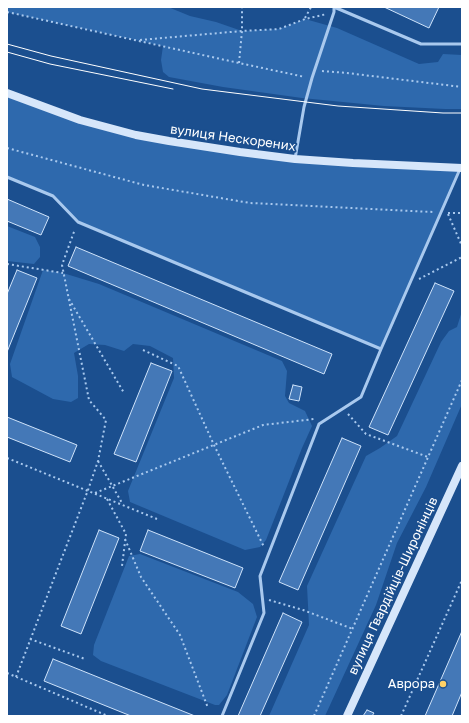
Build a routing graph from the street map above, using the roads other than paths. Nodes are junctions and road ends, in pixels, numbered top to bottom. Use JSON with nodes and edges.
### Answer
{"nodes":[{"id":1,"x":334,"y":7,"type":"edge"},
{"id":2,"x":462,"y":44,"type":"edge"},
{"id":3,"x":7,"y":93,"type":"edge"},
{"id":4,"x":295,"y":159,"type":"junction"},
{"id":5,"x":462,"y":168,"type":"edge"},
{"id":6,"x":7,"y":177,"type":"edge"},
{"id":7,"x":381,"y":349,"type":"junction"},
{"id":8,"x":462,"y":466,"type":"edge"},
{"id":9,"x":222,"y":716,"type":"edge"},
{"id":10,"x":347,"y":716,"type":"edge"}],
"edges":[{"from":1,"to":2,"type":"lane"},
{"from":1,"to":4,"type":"lane"},
{"from":3,"to":4,"type":"main road","name":"вулиця Нескорених"},
{"from":4,"to":5,"type":"main road","name":"вулиця Нескорених"},
{"from":5,"to":7,"type":"lane"},
{"from":6,"to":7,"type":"lane"},
{"from":7,"to":9,"type":"lane"},
{"from":8,"to":10,"type":"main road","name":"вулиця Гвардійців-Широнінців"}]}
